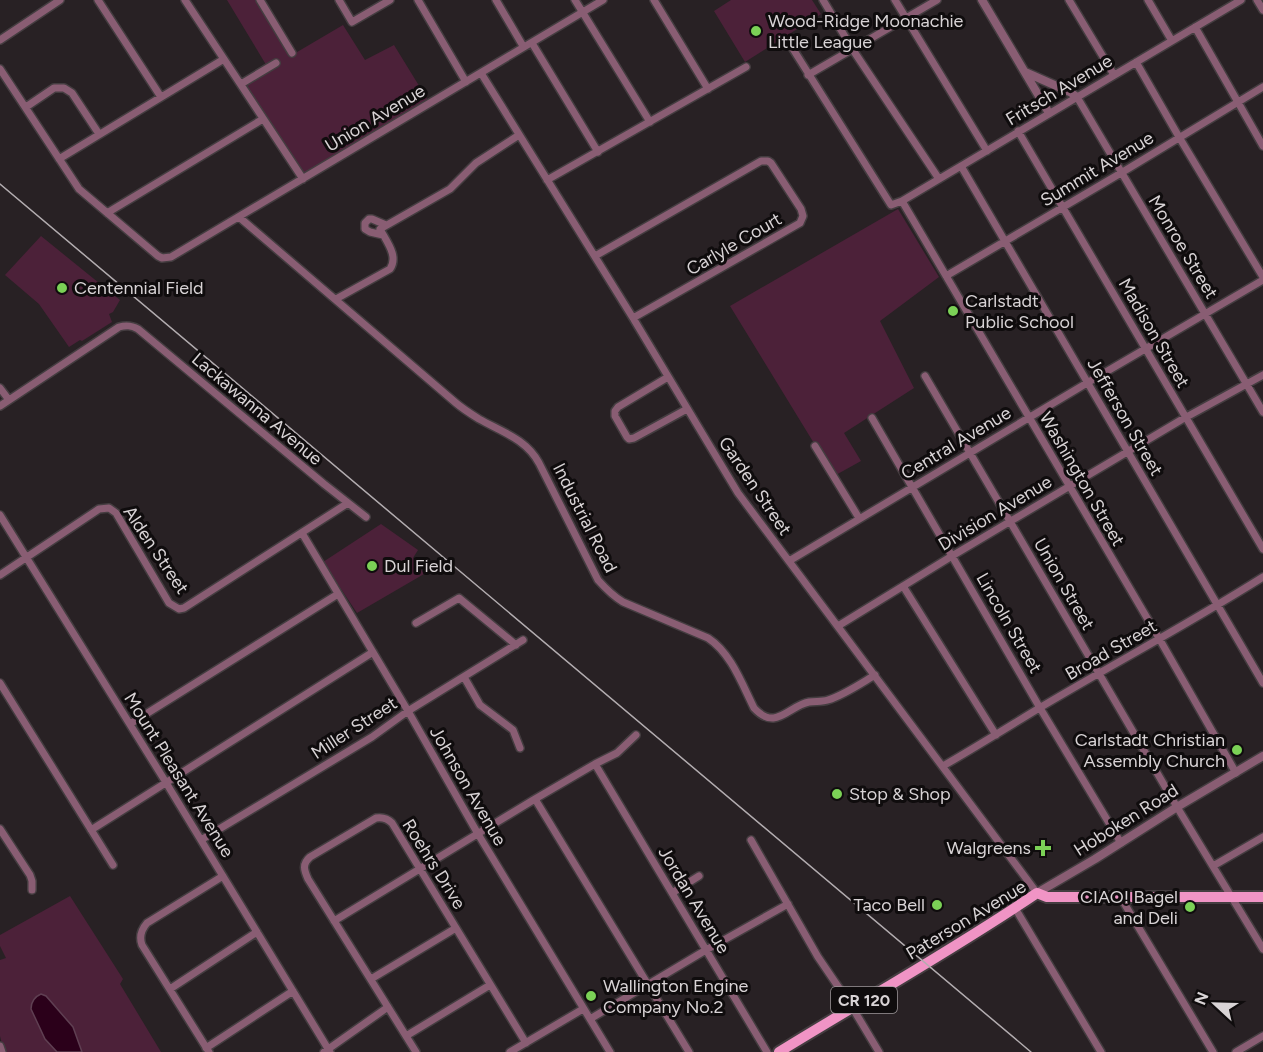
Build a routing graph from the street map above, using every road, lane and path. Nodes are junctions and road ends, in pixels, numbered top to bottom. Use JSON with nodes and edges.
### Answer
{"nodes":[{"id":1,"x":60,"y":0,"type":"edge"},
{"id":2,"x":98,"y":0,"type":"edge"},
{"id":3,"x":185,"y":0,"type":"edge"},
{"id":4,"x":260,"y":0,"type":"edge"},
{"id":5,"x":339,"y":0,"type":"edge"},
{"id":6,"x":390,"y":0,"type":"edge"},
{"id":7,"x":418,"y":0,"type":"edge"},
{"id":8,"x":496,"y":0,"type":"edge"},
{"id":9,"x":574,"y":0,"type":"edge"},
{"id":10,"x":603,"y":0,"type":"edge"},
{"id":11,"x":654,"y":0,"type":"edge"},
{"id":12,"x":823,"y":0,"type":"edge"},
{"id":13,"x":895,"y":0,"type":"edge"},
{"id":14,"x":937,"y":0,"type":"edge"},
{"id":15,"x":982,"y":0,"type":"edge"},
{"id":16,"x":1070,"y":0,"type":"edge"},
{"id":17,"x":1148,"y":0,"type":"edge"},
{"id":18,"x":1241,"y":0,"type":"edge"},
{"id":19,"x":1257,"y":0,"type":"edge"},
{"id":20,"x":1229,"y":3,"type":"edge"},
{"id":21,"x":1263,"y":10,"type":"edge"},
{"id":22,"x":582,"y":12,"type":"junction"},
{"id":23,"x":906,"y":18,"type":"junction"},
{"id":24,"x":1195,"y":27,"type":"junction"},
{"id":25,"x":0,"y":40,"type":"edge"},
{"id":26,"x":788,"y":41,"type":"dead end"},
{"id":27,"x":1172,"y":41,"type":"junction"},
{"id":28,"x":532,"y":43,"type":"junction"},
{"id":29,"x":523,"y":46,"type":"junction"},
{"id":30,"x":853,"y":50,"type":"junction"},
{"id":31,"x":292,"y":53,"type":"dead end"},
{"id":32,"x":224,"y":59,"type":"junction"},
{"id":33,"x":1136,"y":62,"type":"junction"},
{"id":34,"x":276,"y":63,"type":"dead end"},
{"id":35,"x":746,"y":67,"type":"dead end"},
{"id":36,"x":0,"y":69,"type":"edge"},
{"id":37,"x":1025,"y":71,"type":"junction"},
{"id":38,"x":481,"y":73,"type":"junction"},
{"id":39,"x":808,"y":75,"type":"junction"},
{"id":40,"x":1114,"y":75,"type":"junction"},
{"id":41,"x":466,"y":82,"type":"junction"},
{"id":42,"x":241,"y":84,"type":"junction"},
{"id":43,"x":1263,"y":87,"type":"edge"},
{"id":44,"x":708,"y":89,"type":"junction"},
{"id":45,"x":161,"y":97,"type":"junction"},
{"id":46,"x":1077,"y":97,"type":"junction"},
{"id":47,"x":1238,"y":102,"type":"junction"},
{"id":48,"x":26,"y":107,"type":"junction"},
{"id":49,"x":1049,"y":113,"type":"junction"},
{"id":50,"x":264,"y":118,"type":"junction"},
{"id":51,"x":650,"y":122,"type":"junction"},
{"id":52,"x":1018,"y":131,"type":"junction"},
{"id":53,"x":99,"y":134,"type":"junction"},
{"id":54,"x":519,"y":135,"type":"junction"},
{"id":55,"x":1179,"y":137,"type":"junction"},
{"id":56,"x":1263,"y":146,"type":"edge"},
{"id":57,"x":987,"y":151,"type":"junction"},
{"id":58,"x":598,"y":152,"type":"junction"},
{"id":59,"x":59,"y":159,"type":"junction"},
{"id":60,"x":961,"y":166,"type":"junction"},
{"id":61,"x":1121,"y":173,"type":"junction"},
{"id":62,"x":303,"y":179,"type":"junction"},
{"id":63,"x":939,"y":179,"type":"junction"},
{"id":64,"x":547,"y":180,"type":"junction"},
{"id":65,"x":902,"y":201,"type":"junction"},
{"id":66,"x":1063,"y":207,"type":"junction"},
{"id":67,"x":107,"y":213,"type":"junction"},
{"id":68,"x":239,"y":217,"type":"junction"},
{"id":69,"x":386,"y":225,"type":"junction"},
{"id":70,"x":383,"y":235,"type":"junction"},
{"id":71,"x":1005,"y":242,"type":"junction"},
{"id":72,"x":595,"y":256,"type":"junction"},
{"id":73,"x":946,"y":276,"type":"junction"},
{"id":74,"x":1263,"y":278,"type":"edge"},
{"id":75,"x":336,"y":299,"type":"junction"},
{"id":76,"x":1206,"y":314,"type":"junction"},
{"id":77,"x":633,"y":318,"type":"junction"},
{"id":78,"x":1145,"y":348,"type":"junction"},
{"id":79,"x":1263,"y":375,"type":"edge"},
{"id":80,"x":925,"y":376,"type":"dead end"},
{"id":81,"x":668,"y":377,"type":"junction"},
{"id":82,"x":1087,"y":383,"type":"junction"},
{"id":83,"x":1247,"y":384,"type":"junction"},
{"id":84,"x":0,"y":388,"type":"edge"},
{"id":85,"x":9,"y":400,"type":"junction"},
{"id":86,"x":0,"y":406,"type":"edge"},
{"id":87,"x":687,"y":409,"type":"junction"},
{"id":88,"x":1263,"y":412,"type":"edge"},
{"id":89,"x":1029,"y":417,"type":"junction"},
{"id":90,"x":1186,"y":417,"type":"junction"},
{"id":91,"x":872,"y":418,"type":"dead end"},
{"id":92,"x":815,"y":446,"type":"dead end"},
{"id":93,"x":970,"y":452,"type":"junction"},
{"id":94,"x":1127,"y":453,"type":"junction"},
{"id":95,"x":912,"y":487,"type":"junction"},
{"id":96,"x":1069,"y":487,"type":"junction"},
{"id":97,"x":348,"y":503,"type":"junction"},
{"id":98,"x":0,"y":514,"type":"edge"},
{"id":99,"x":366,"y":517,"type":"dead end"},
{"id":100,"x":859,"y":518,"type":"junction"},
{"id":101,"x":1010,"y":522,"type":"junction"},
{"id":102,"x":302,"y":533,"type":"junction"},
{"id":103,"x":1263,"y":549,"type":"edge"},
{"id":104,"x":952,"y":556,"type":"junction"},
{"id":105,"x":27,"y":557,"type":"junction"},
{"id":106,"x":789,"y":561,"type":"junction"},
{"id":107,"x":0,"y":575,"type":"edge"},
{"id":108,"x":1263,"y":577,"type":"edge"},
{"id":109,"x":903,"y":586,"type":"junction"},
{"id":110,"x":338,"y":594,"type":"junction"},
{"id":111,"x":1219,"y":605,"type":"junction"},
{"id":112,"x":416,"y":623,"type":"dead end"},
{"id":113,"x":837,"y":626,"type":"junction"},
{"id":114,"x":523,"y":640,"type":"dead end"},
{"id":115,"x":1160,"y":640,"type":"junction"},
{"id":116,"x":516,"y":645,"type":"junction"},
{"id":117,"x":373,"y":652,"type":"junction"},
{"id":118,"x":1099,"y":674,"type":"junction"},
{"id":119,"x":875,"y":675,"type":"junction"},
{"id":120,"x":464,"y":677,"type":"junction"},
{"id":121,"x":0,"y":683,"type":"edge"},
{"id":122,"x":1263,"y":683,"type":"edge"},
{"id":123,"x":1040,"y":708,"type":"junction"},
{"id":124,"x":408,"y":711,"type":"junction"},
{"id":125,"x":130,"y":724,"type":"junction"},
{"id":126,"x":636,"y":735,"type":"dead end"},
{"id":127,"x":996,"y":735,"type":"junction"},
{"id":128,"x":520,"y":748,"type":"dead end"},
{"id":129,"x":1263,"y":756,"type":"edge"},
{"id":130,"x":595,"y":764,"type":"junction"},
{"id":131,"x":943,"y":766,"type":"junction"},
{"id":132,"x":1236,"y":772,"type":"junction"},
{"id":133,"x":166,"y":783,"type":"junction"},
{"id":134,"x":535,"y":799,"type":"junction"},
{"id":135,"x":1177,"y":807,"type":"junction"},
{"id":136,"x":0,"y":829,"type":"edge"},
{"id":137,"x":91,"y":830,"type":"junction"},
{"id":138,"x":478,"y":834,"type":"junction"},
{"id":139,"x":1263,"y":837,"type":"edge"},
{"id":140,"x":201,"y":840,"type":"junction"},
{"id":141,"x":751,"y":840,"type":"dead end"},
{"id":142,"x":1121,"y":843,"type":"junction"},
{"id":143,"x":113,"y":865,"type":"dead end"},
{"id":144,"x":1213,"y":866,"type":"junction"},
{"id":145,"x":421,"y":870,"type":"junction"},
{"id":146,"x":223,"y":876,"type":"junction"},
{"id":147,"x":699,"y":876,"type":"dead end"},
{"id":148,"x":32,"y":890,"type":"dead end"},
{"id":149,"x":672,"y":893,"type":"junction"},
{"id":150,"x":1037,"y":893,"type":"junction"},
{"id":151,"x":1232,"y":897,"type":"junction"},
{"id":152,"x":1263,"y":897,"type":"edge"},
{"id":153,"x":1121,"y":898,"type":"junction"},
{"id":154,"x":788,"y":904,"type":"junction"},
{"id":155,"x":1015,"y":908,"type":"junction"},
{"id":156,"x":334,"y":921,"type":"junction"},
{"id":157,"x":456,"y":928,"type":"junction"},
{"id":158,"x":257,"y":932,"type":"junction"},
{"id":159,"x":1263,"y":949,"type":"edge"},
{"id":160,"x":706,"y":950,"type":"junction"},
{"id":161,"x":371,"y":979,"type":"junction"},
{"id":162,"x":490,"y":985,"type":"junction"},
{"id":163,"x":647,"y":985,"type":"junction"},
{"id":164,"x":170,"y":989,"type":"junction"},
{"id":165,"x":293,"y":991,"type":"junction"},
{"id":166,"x":388,"y":1007,"type":"junction"},
{"id":167,"x":852,"y":1007,"type":"junction"},
{"id":168,"x":583,"y":1009,"type":"junction"},
{"id":169,"x":590,"y":1020,"type":"junction"},
{"id":170,"x":406,"y":1036,"type":"junction"},
{"id":171,"x":1263,"y":1036,"type":"edge"},
{"id":172,"x":526,"y":1043,"type":"junction"},
{"id":173,"x":0,"y":1046,"type":"edge"},
{"id":174,"x":208,"y":1050,"type":"edge"},
{"id":175,"x":328,"y":1051,"type":"edge"},
{"id":176,"x":2,"y":1052,"type":"edge"},
{"id":177,"x":416,"y":1052,"type":"edge"},
{"id":178,"x":510,"y":1052,"type":"edge"},
{"id":179,"x":610,"y":1052,"type":"edge"},
{"id":180,"x":689,"y":1052,"type":"edge"},
{"id":181,"x":767,"y":1052,"type":"edge"},
{"id":182,"x":780,"y":1052,"type":"edge"},
{"id":183,"x":879,"y":1052,"type":"edge"},
{"id":184,"x":1101,"y":1052,"type":"edge"},
{"id":185,"x":1213,"y":1052,"type":"edge"},
{"id":186,"x":1236,"y":1052,"type":"edge"}],
"edges":[{"from":1,"to":25,"type":"street"},
{"from":2,"to":45,"type":"street"},
{"from":3,"to":32,"type":"street"},
{"from":4,"to":31,"type":"street"},
{"from":5,"to":6,"type":"street"},
{"from":7,"to":41,"type":"street"},
{"from":8,"to":29,"type":"street"},
{"from":9,"to":22,"type":"street"},
{"from":10,"to":22,"type":"street","name":"Union Avenue"},
{"from":11,"to":44,"type":"street"},
{"from":12,"to":30,"type":"street"},
{"from":13,"to":23,"type":"street"},
{"from":14,"to":23,"type":"street"},
{"from":15,"to":37,"type":"street"},
{"from":16,"to":40,"type":"street"},
{"from":17,"to":27,"type":"street"},
{"from":18,"to":20,"type":"street","name":"Fritsch Avenue"},
{"from":19,"to":21,"type":"street"},
{"from":20,"to":24,"type":"street","name":"Fritsch Avenue"},
{"from":22,"to":28,"type":"street","name":"Union Avenue"},
{"from":22,"to":51,"type":"street"},
{"from":23,"to":30,"type":"street"},
{"from":23,"to":57,"type":"street"},
{"from":24,"to":27,"type":"street","name":"Fritsch Avenue"},
{"from":24,"to":47,"type":"street"},
{"from":26,"to":39,"type":"street"},
{"from":27,"to":33,"type":"street","name":"Fritsch Avenue"},
{"from":28,"to":29,"type":"street","name":"Union Avenue"},
{"from":28,"to":58,"type":"street"},
{"from":29,"to":38,"type":"street","name":"Union Avenue"},
{"from":30,"to":39,"type":"street"},
{"from":30,"to":63,"type":"street"},
{"from":32,"to":42,"type":"street"},
{"from":32,"to":45,"type":"street"},
{"from":33,"to":40,"type":"street","name":"Fritsch Avenue"},
{"from":33,"to":55,"type":"street"},
{"from":34,"to":42,"type":"street"},
{"from":35,"to":44,"type":"street"},
{"from":36,"to":48,"type":"street"},
{"from":37,"to":46,"type":"street"},
{"from":37,"to":49,"type":"street"},
{"from":38,"to":41,"type":"street","name":"Union Avenue"},
{"from":38,"to":54,"type":"street","name":"Garden Street"},
{"from":39,"to":65,"type":"street","name":"Fritsch Avenue"},
{"from":40,"to":46,"type":"street","name":"Fritsch Avenue"},
{"from":41,"to":62,"type":"street","name":"Union Avenue"},
{"from":42,"to":50,"type":"street"},
{"from":43,"to":47,"type":"street","name":"Summit Avenue"},
{"from":44,"to":51,"type":"street"},
{"from":45,"to":53,"type":"street"},
{"from":46,"to":49,"type":"street","name":"Fritsch Avenue"},
{"from":46,"to":61,"type":"street","name":"Monroe Street"},
{"from":47,"to":55,"type":"street","name":"Summit Avenue"},
{"from":47,"to":56,"type":"street"},
{"from":48,"to":53,"type":"street"},
{"from":48,"to":59,"type":"street"},
{"from":49,"to":52,"type":"street","name":"Fritsch Avenue"},
{"from":50,"to":62,"type":"street"},
{"from":50,"to":67,"type":"street"},
{"from":51,"to":58,"type":"street"},
{"from":52,"to":57,"type":"street","name":"Fritsch Avenue"},
{"from":52,"to":66,"type":"street","name":"Madison Street"},
{"from":53,"to":59,"type":"street"},
{"from":54,"to":64,"type":"street","name":"Garden Street"},
{"from":54,"to":69,"type":"street"},
{"from":55,"to":61,"type":"street","name":"Summit Avenue"},
{"from":55,"to":74,"type":"street"},
{"from":57,"to":60,"type":"street","name":"Fritsch Avenue"},
{"from":58,"to":64,"type":"street"},
{"from":59,"to":67,"type":"street"},
{"from":60,"to":63,"type":"street","name":"Fritsch Avenue"},
{"from":60,"to":71,"type":"street","name":"Jefferson Street"},
{"from":61,"to":66,"type":"street","name":"Summit Avenue"},
{"from":61,"to":76,"type":"street","name":"Monroe Street"},
{"from":62,"to":68,"type":"street","name":"Union Avenue"},
{"from":63,"to":65,"type":"street","name":"Fritsch Avenue"},
{"from":64,"to":72,"type":"street","name":"Garden Street"},
{"from":65,"to":73,"type":"street","name":"Washington Street"},
{"from":66,"to":71,"type":"street","name":"Summit Avenue"},
{"from":66,"to":78,"type":"street","name":"Madison Street"},
{"from":67,"to":68,"type":"street","name":"Union Avenue"},
{"from":68,"to":75,"type":"street","name":"Industrial Road"},
{"from":69,"to":70,"type":"street"},
{"from":69,"to":70,"type":"street"},
{"from":70,"to":75,"type":"street"},
{"from":71,"to":73,"type":"street","name":"Summit Avenue"},
{"from":71,"to":82,"type":"street","name":"Jefferson Street"},
{"from":72,"to":77,"type":"street","name":"Garden Street"},
{"from":72,"to":77,"type":"street","name":"Carlyle Court"},
{"from":73,"to":89,"type":"street","name":"Washington Street"},
{"from":74,"to":76,"type":"street","name":"Central Avenue"},
{"from":75,"to":119,"type":"street","name":"Industrial Road"},
{"from":76,"to":78,"type":"street","name":"Central Avenue"},
{"from":76,"to":83,"type":"street","name":"Monroe Street"},
{"from":77,"to":81,"type":"street","name":"Garden Street"},
{"from":78,"to":82,"type":"street","name":"Central Avenue"},
{"from":78,"to":90,"type":"street","name":"Madison Street"},
{"from":79,"to":83,"type":"street","name":"Division Avenue"},
{"from":80,"to":93,"type":"street","name":"Union Street"},
{"from":81,"to":87,"type":"street","name":"Garden Street"},
{"from":81,"to":87,"type":"street"},
{"from":82,"to":89,"type":"street","name":"Central Avenue"},
{"from":82,"to":94,"type":"street","name":"Jefferson Street"},
{"from":83,"to":88,"type":"street","name":"Monroe Street"},
{"from":83,"to":90,"type":"street","name":"Division Avenue"},
{"from":84,"to":85,"type":"street"},
{"from":85,"to":86,"type":"street"},
{"from":85,"to":97,"type":"street","name":"Lackawanna Avenue"},
{"from":87,"to":106,"type":"street","name":"Garden Street"},
{"from":89,"to":93,"type":"street","name":"Central Avenue"},
{"from":89,"to":96,"type":"street","name":"Washington Street"},
{"from":90,"to":94,"type":"street","name":"Division Avenue"},
{"from":90,"to":103,"type":"street","name":"Madison Street"},
{"from":91,"to":95,"type":"street","name":"Lincoln Street"},
{"from":92,"to":100,"type":"street"},
{"from":93,"to":95,"type":"street","name":"Central Avenue"},
{"from":93,"to":101,"type":"street","name":"Union Street"},
{"from":94,"to":96,"type":"street","name":"Division Avenue"},
{"from":94,"to":111,"type":"street","name":"Jefferson Street"},
{"from":95,"to":100,"type":"street","name":"Central Avenue"},
{"from":95,"to":104,"type":"street","name":"Lincoln Street"},
{"from":96,"to":101,"type":"street","name":"Division Avenue"},
{"from":96,"to":115,"type":"street","name":"Washington Street"},
{"from":97,"to":99,"type":"street","name":"Lackawanna Avenue"},
{"from":97,"to":102,"type":"street","name":"Alden Street"},
{"from":98,"to":105,"type":"street","name":"Mount Pleasant Avenue"},
{"from":100,"to":106,"type":"street","name":"Central Avenue"},
{"from":101,"to":104,"type":"street","name":"Division Avenue"},
{"from":101,"to":118,"type":"street","name":"Union Street"},
{"from":102,"to":105,"type":"street","name":"Alden Street"},
{"from":102,"to":110,"type":"street","name":"Johnson Avenue"},
{"from":104,"to":109,"type":"street","name":"Division Avenue"},
{"from":104,"to":123,"type":"street","name":"Lincoln Street"},
{"from":105,"to":107,"type":"street","name":"Alden Street"},
{"from":105,"to":125,"type":"street","name":"Mount Pleasant Avenue"},
{"from":106,"to":113,"type":"street","name":"Garden Street"},
{"from":108,"to":111,"type":"street","name":"Broad Street"},
{"from":109,"to":113,"type":"street","name":"Division Avenue"},
{"from":109,"to":127,"type":"street"},
{"from":110,"to":117,"type":"street","name":"Johnson Avenue"},
{"from":110,"to":125,"type":"street"},
{"from":111,"to":115,"type":"street","name":"Broad Street"},
{"from":111,"to":122,"type":"street","name":"Jefferson Street"},
{"from":112,"to":116,"type":"street"},
{"from":113,"to":119,"type":"street","name":"Garden Street"},
{"from":114,"to":116,"type":"street","name":"Miller Street"},
{"from":115,"to":118,"type":"street","name":"Broad Street"},
{"from":115,"to":132,"type":"street","name":"Washington Street"},
{"from":116,"to":120,"type":"street","name":"Miller Street"},
{"from":117,"to":124,"type":"street","name":"Johnson Avenue"},
{"from":117,"to":133,"type":"street"},
{"from":118,"to":123,"type":"street","name":"Broad Street"},
{"from":118,"to":135,"type":"street","name":"Union Street"},
{"from":119,"to":131,"type":"street","name":"Garden Street"},
{"from":120,"to":124,"type":"street","name":"Miller Street"},
{"from":120,"to":128,"type":"street"},
{"from":121,"to":137,"type":"street"},
{"from":123,"to":127,"type":"street","name":"Broad Street"},
{"from":123,"to":142,"type":"street","name":"Lincoln Street"},
{"from":124,"to":138,"type":"street","name":"Johnson Avenue"},
{"from":124,"to":140,"type":"street","name":"Miller Street"},
{"from":125,"to":133,"type":"street","name":"Mount Pleasant Avenue"},
{"from":126,"to":130,"type":"street"},
{"from":127,"to":131,"type":"street","name":"Broad Street"},
{"from":129,"to":132,"type":"street","name":"Hoboken Road"},
{"from":130,"to":134,"type":"street"},
{"from":130,"to":149,"type":"street","name":"Jordan Avenue"},
{"from":131,"to":150,"type":"street","name":"Garden Street"},
{"from":132,"to":135,"type":"street","name":"Hoboken Road"},
{"from":133,"to":137,"type":"street"},
{"from":133,"to":140,"type":"street","name":"Mount Pleasant Avenue"},
{"from":134,"to":138,"type":"street"},
{"from":134,"to":163,"type":"street"},
{"from":135,"to":142,"type":"street","name":"Hoboken Road"},
{"from":135,"to":144,"type":"street","name":"Union Street"},
{"from":136,"to":148,"type":"street"},
{"from":137,"to":143,"type":"street"},
{"from":138,"to":145,"type":"street"},
{"from":138,"to":168,"type":"street","name":"Johnson Avenue"},
{"from":139,"to":144,"type":"street"},
{"from":140,"to":146,"type":"street","name":"Mount Pleasant Avenue"},
{"from":141,"to":154,"type":"street"},
{"from":142,"to":150,"type":"street","name":"Hoboken Road"},
{"from":144,"to":151,"type":"street","name":"Union Street"},
{"from":145,"to":156,"type":"street"},
{"from":145,"to":156,"type":"street","name":"Roehrs Drive"},
{"from":145,"to":157,"type":"street","name":"Roehrs Drive"},
{"from":146,"to":158,"type":"street","name":"Mount Pleasant Avenue"},
{"from":146,"to":164,"type":"street"},
{"from":147,"to":149,"type":"street"},
{"from":149,"to":160,"type":"street","name":"Jordan Avenue"},
{"from":150,"to":153,"type":"main road","name":"Paterson Avenue"},
{"from":150,"to":155,"type":"main road","name":"Paterson Avenue","number":"CR 120"},
{"from":151,"to":152,"type":"main road","name":"Paterson Avenue"},
{"from":151,"to":153,"type":"main road","name":"Paterson Avenue"},
{"from":151,"to":159,"type":"street","name":"Union Street"},
{"from":153,"to":185,"type":"street"},
{"from":154,"to":160,"type":"street"},
{"from":154,"to":167,"type":"street"},
{"from":155,"to":167,"type":"main road","name":"Paterson Avenue","number":"CR 120"},
{"from":155,"to":184,"type":"street"},
{"from":156,"to":161,"type":"street","name":"Roehrs Drive"},
{"from":157,"to":161,"type":"street"},
{"from":157,"to":162,"type":"street","name":"Roehrs Drive"},
{"from":158,"to":164,"type":"street"},
{"from":158,"to":165,"type":"street","name":"Mount Pleasant Avenue"},
{"from":160,"to":163,"type":"street"},
{"from":160,"to":181,"type":"street","name":"Jordan Avenue"},
{"from":161,"to":166,"type":"street","name":"Roehrs Drive"},
{"from":162,"to":170,"type":"street"},
{"from":162,"to":172,"type":"street","name":"Roehrs Drive"},
{"from":163,"to":169,"type":"street"},
{"from":163,"to":180,"type":"street"},
{"from":164,"to":174,"type":"street"},
{"from":165,"to":174,"type":"street"},
{"from":165,"to":175,"type":"street","name":"Mount Pleasant Avenue"},
{"from":166,"to":170,"type":"street","name":"Roehrs Drive"},
{"from":166,"to":175,"type":"street"},
{"from":167,"to":182,"type":"main road","name":"Paterson Avenue","number":"CR 120"},
{"from":167,"to":183,"type":"street"},
{"from":168,"to":169,"type":"street","name":"Johnson Avenue"},
{"from":168,"to":172,"type":"street"},
{"from":169,"to":179,"type":"street","name":"Johnson Avenue"},
{"from":170,"to":177,"type":"street","name":"Roehrs Drive"},
{"from":171,"to":186,"type":"street"},
{"from":172,"to":178,"type":"street"},
{"from":173,"to":176,"type":"street"}]}
